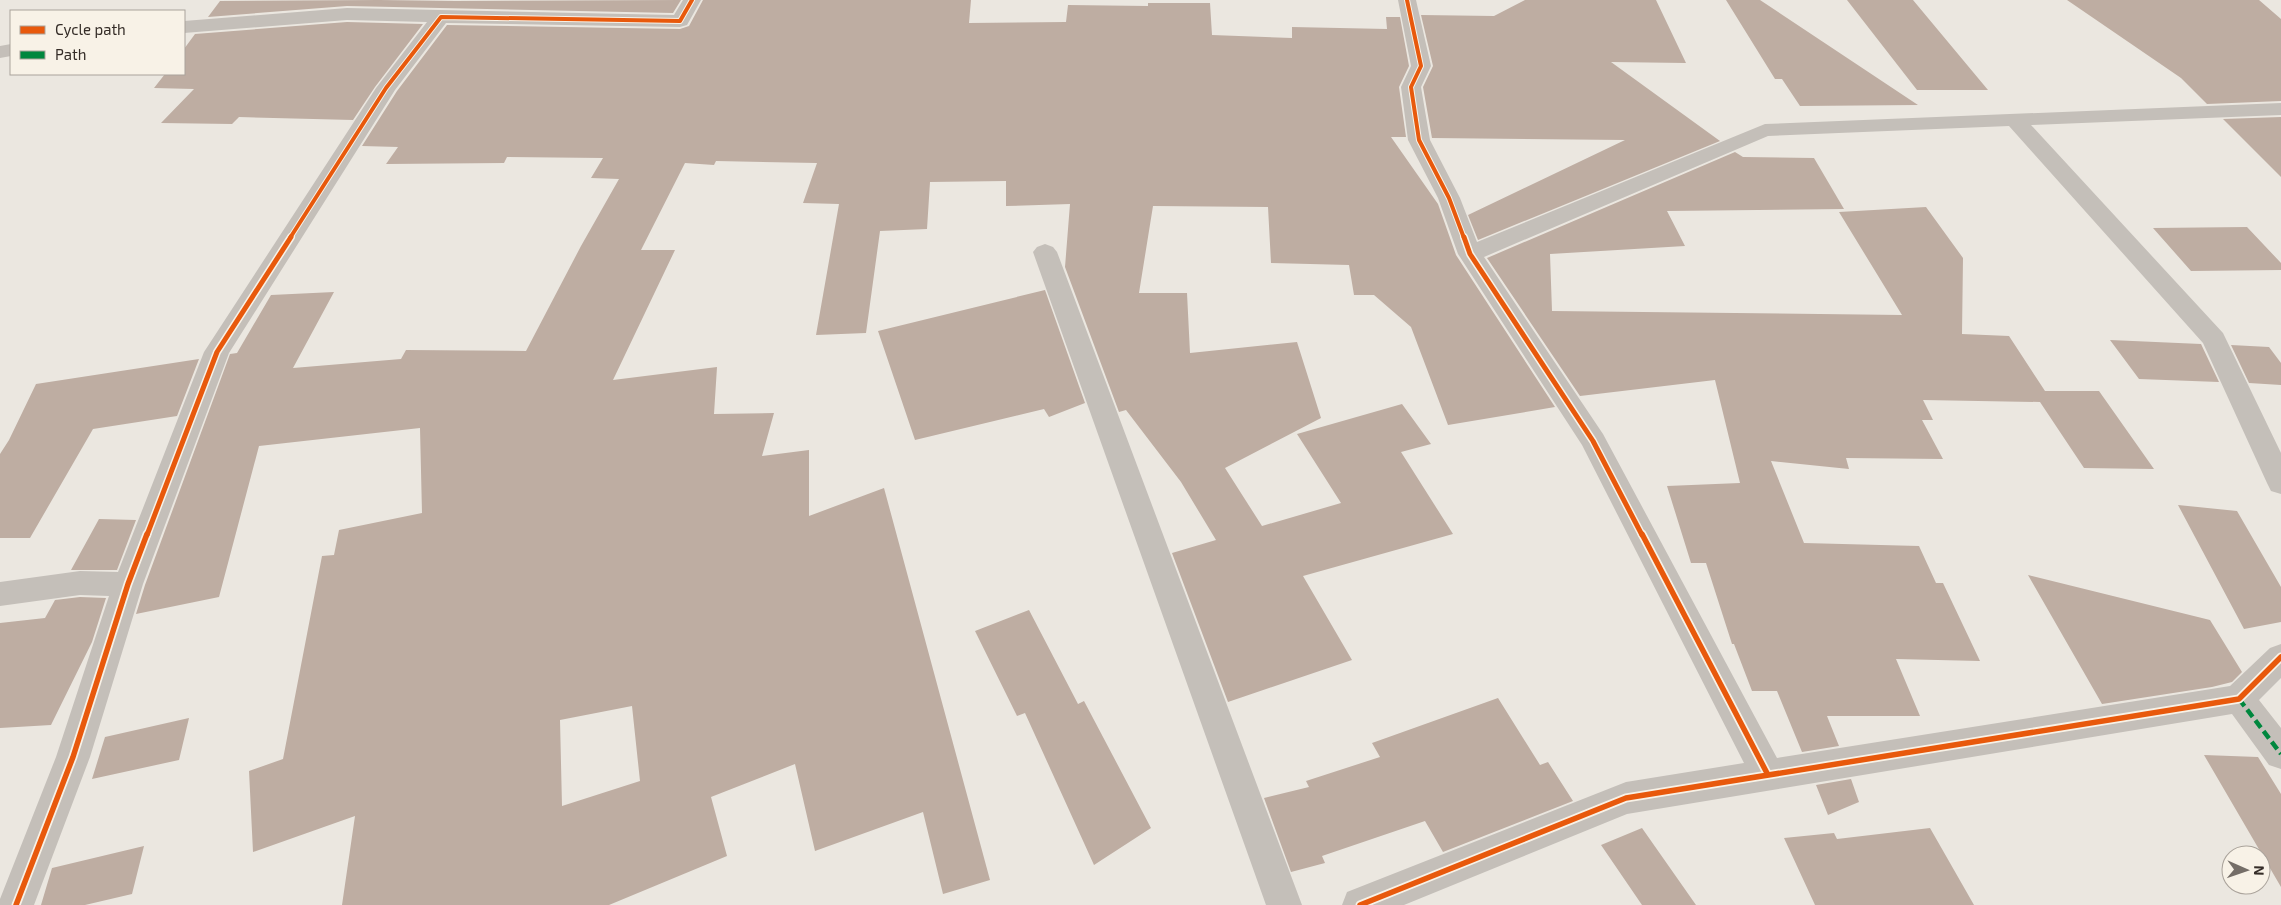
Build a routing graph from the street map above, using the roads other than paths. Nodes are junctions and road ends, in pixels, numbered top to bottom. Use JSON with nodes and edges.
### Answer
{"nodes":[{"id":1,"x":692,"y":0,"type":"edge"},
{"id":2,"x":1407,"y":0,"type":"edge"},
{"id":3,"x":441,"y":17,"type":"junction"},
{"id":4,"x":185,"y":27,"type":"edge"},
{"id":5,"x":2281,"y":109,"type":"edge"},
{"id":6,"x":2014,"y":120,"type":"junction"},
{"id":7,"x":1045,"y":252,"type":"dead end"},
{"id":8,"x":1470,"y":254,"type":"junction"},
{"id":9,"x":2281,"y":483,"type":"edge"},
{"id":10,"x":128,"y":584,"type":"junction"},
{"id":11,"x":0,"y":594,"type":"edge"},
{"id":12,"x":2281,"y":657,"type":"edge"},
{"id":13,"x":2239,"y":699,"type":"junction"},
{"id":14,"x":2281,"y":754,"type":"edge"},
{"id":15,"x":1768,"y":775,"type":"junction"},
{"id":16,"x":16,"y":905,"type":"edge"},
{"id":17,"x":1284,"y":905,"type":"edge"},
{"id":18,"x":1360,"y":905,"type":"edge"}],
"edges":[{"from":1,"to":3,"type":"street"},
{"from":2,"to":8,"type":"street"},
{"from":3,"to":4,"type":"street"},
{"from":3,"to":10,"type":"street"},
{"from":5,"to":6,"type":"street"},
{"from":6,"to":8,"type":"street"},
{"from":6,"to":9,"type":"street"},
{"from":7,"to":17,"type":"street"},
{"from":8,"to":15,"type":"street"},
{"from":10,"to":11,"type":"street"},
{"from":10,"to":16,"type":"street"},
{"from":12,"to":13,"type":"street"},
{"from":13,"to":14,"type":"street"},
{"from":13,"to":15,"type":"street"},
{"from":15,"to":18,"type":"street"}]}
